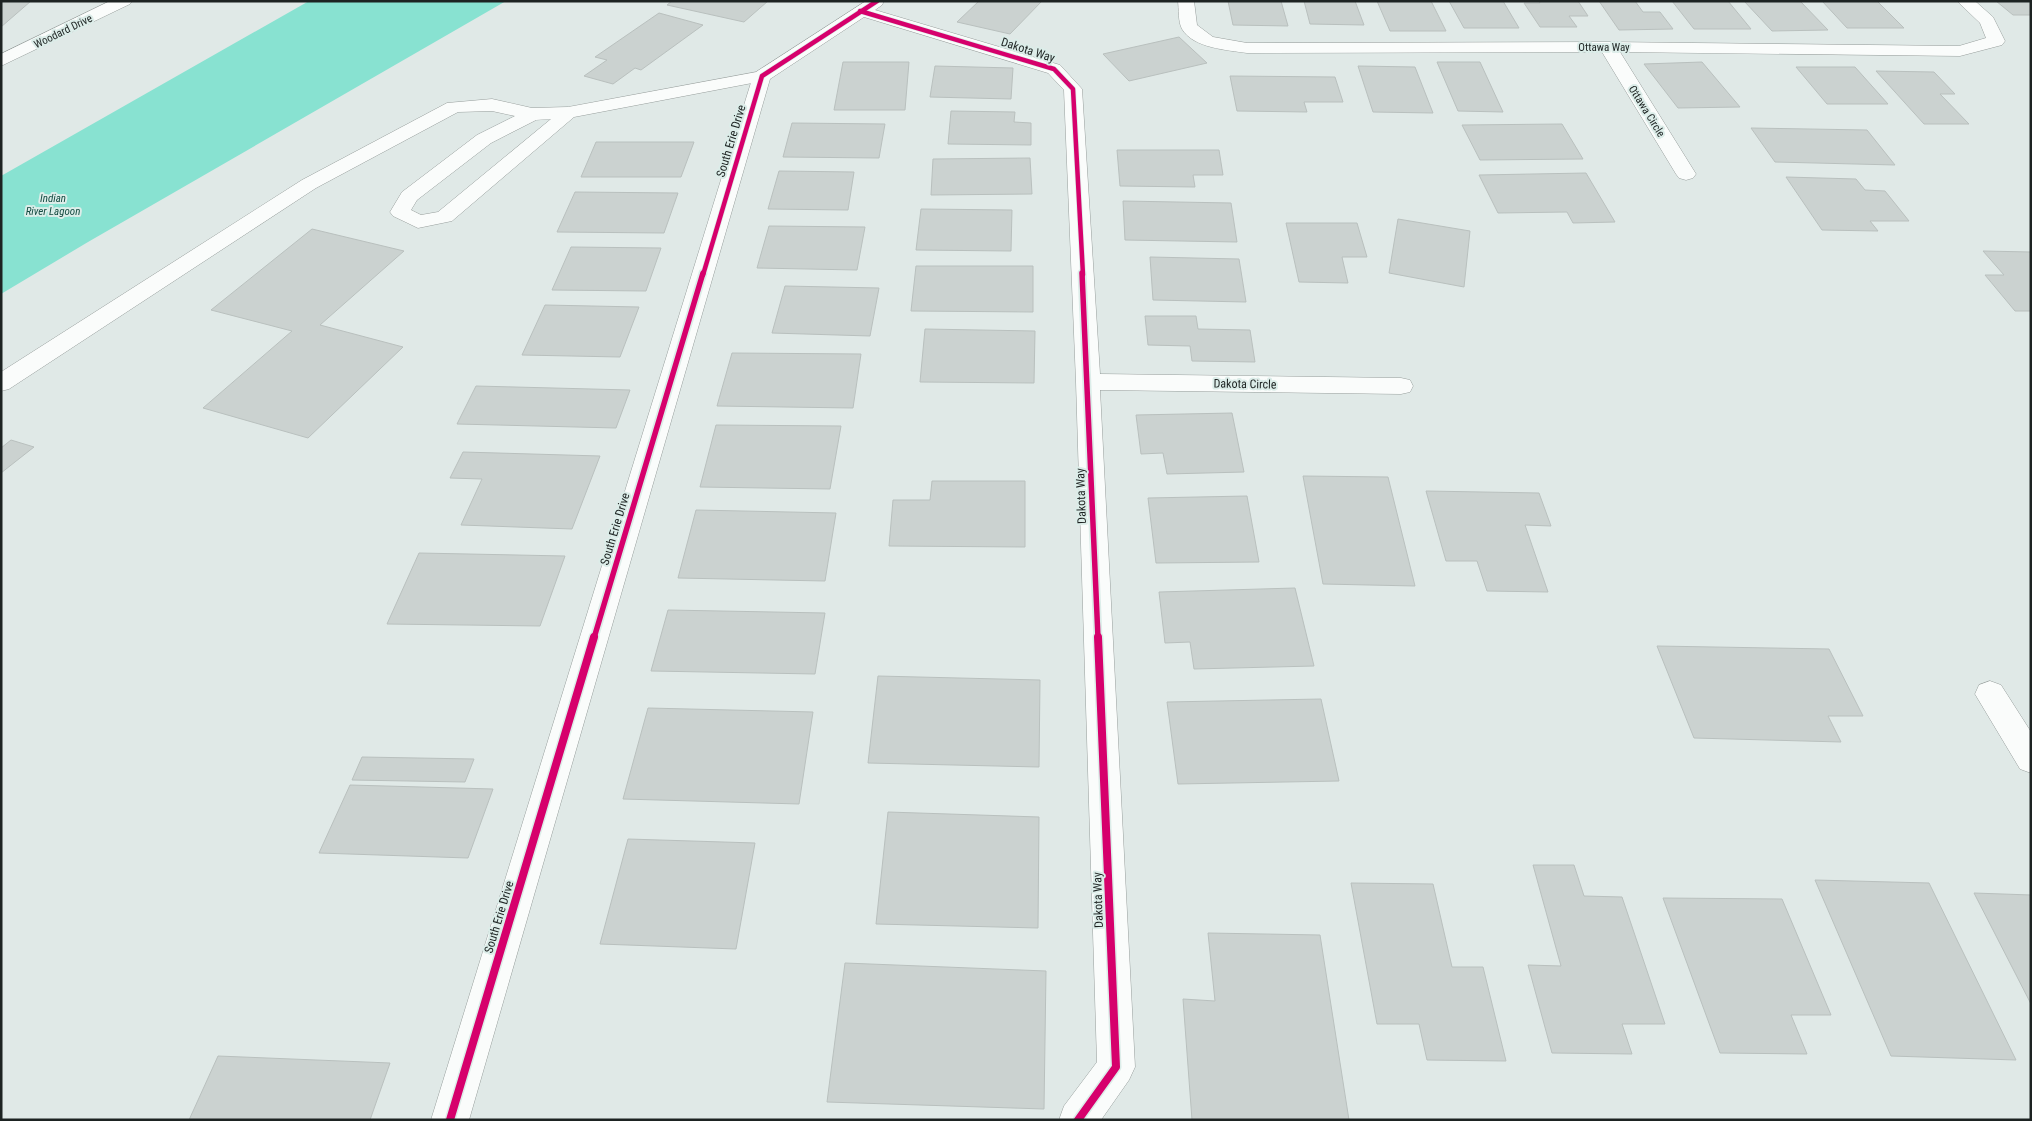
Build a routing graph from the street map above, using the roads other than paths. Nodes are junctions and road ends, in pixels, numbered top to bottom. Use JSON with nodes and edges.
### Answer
{"nodes":[{"id":1,"x":124,"y":1,"type":"edge"},
{"id":2,"x":1186,"y":1,"type":"edge"},
{"id":3,"x":1965,"y":1,"type":"edge"},
{"id":4,"x":868,"y":6,"type":"edge"},
{"id":5,"x":1608,"y":47,"type":"junction"},
{"id":6,"x":1,"y":61,"type":"edge"},
{"id":7,"x":762,"y":76,"type":"junction"},
{"id":8,"x":568,"y":113,"type":"junction"},
{"id":9,"x":532,"y":114,"type":"junction"},
{"id":10,"x":1686,"y":174,"type":"dead end"},
{"id":11,"x":1088,"y":382,"type":"junction"},
{"id":12,"x":1,"y":383,"type":"edge"},
{"id":13,"x":1401,"y":386,"type":"dead end"},
{"id":14,"x":1990,"y":694,"type":"dead end"},
{"id":15,"x":2031,"y":759,"type":"edge"},
{"id":16,"x":450,"y":1120,"type":"edge"},
{"id":17,"x":1078,"y":1120,"type":"edge"}],
"edges":[{"from":1,"to":6,"type":"street","name":"Woodard Drive"},
{"from":2,"to":5,"type":"street","name":"Ottawa Way"},
{"from":3,"to":5,"type":"street","name":"Ottawa Way"},
{"from":4,"to":7,"type":"street"},
{"from":4,"to":11,"type":"street","name":"Dakota Way"},
{"from":5,"to":10,"type":"street","name":"Ottawa Circle"},
{"from":7,"to":8,"type":"street"},
{"from":7,"to":16,"type":"street","name":"South Erie Drive"},
{"from":8,"to":9,"type":"street"},
{"from":8,"to":9,"type":"street"},
{"from":9,"to":12,"type":"street"},
{"from":11,"to":13,"type":"street","name":"Dakota Circle"},
{"from":11,"to":17,"type":"street","name":"Dakota Way"},
{"from":14,"to":15,"type":"street"}]}
